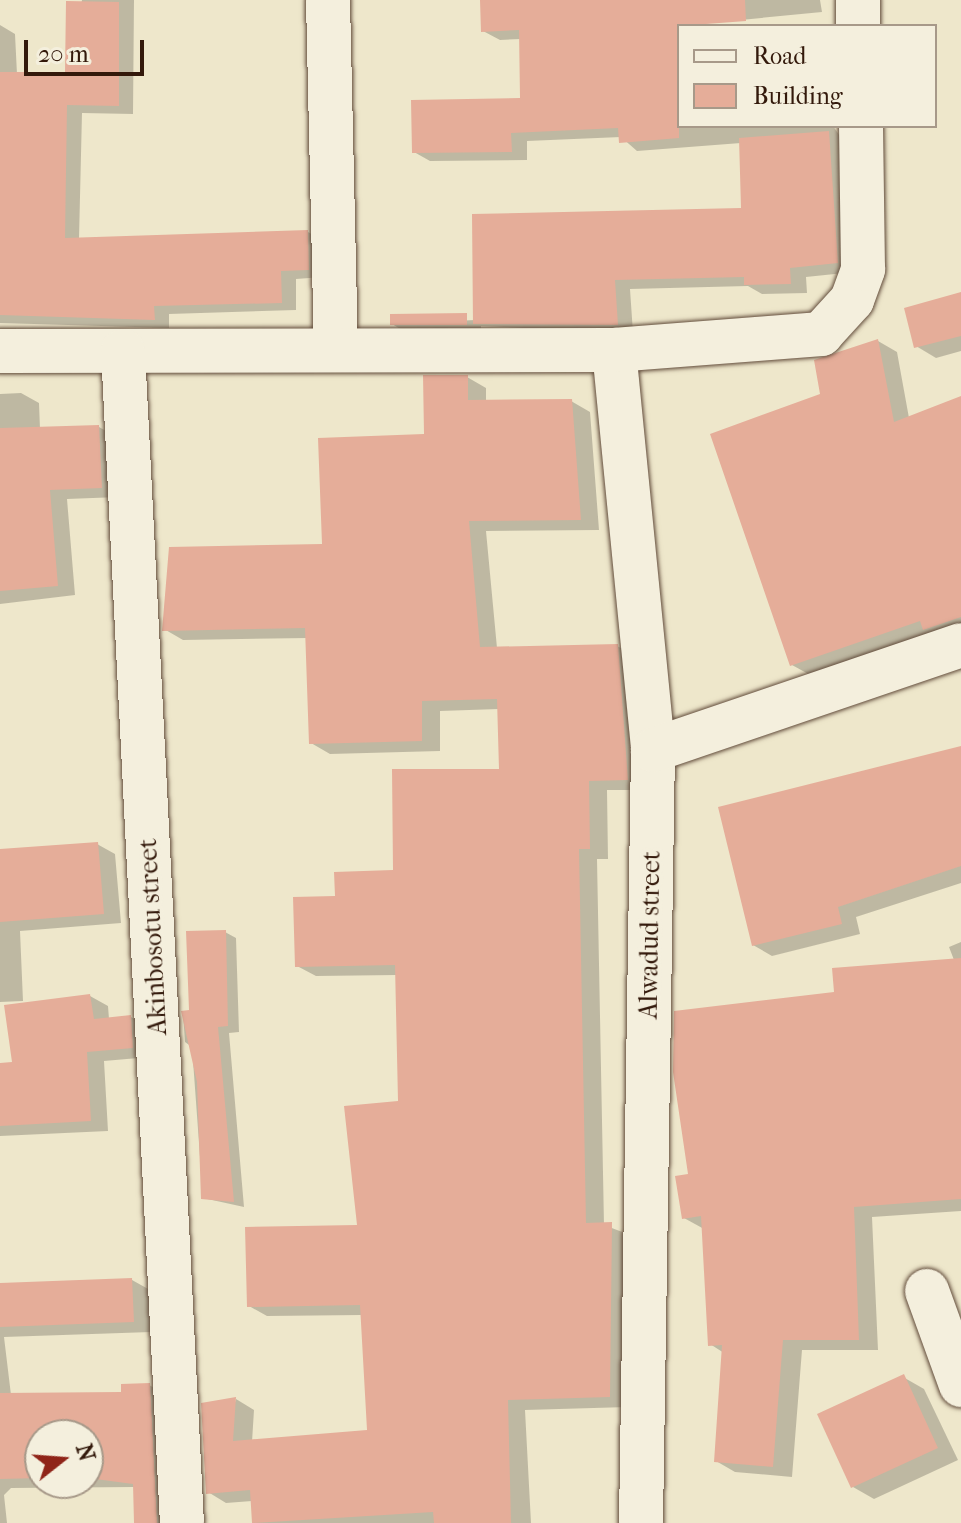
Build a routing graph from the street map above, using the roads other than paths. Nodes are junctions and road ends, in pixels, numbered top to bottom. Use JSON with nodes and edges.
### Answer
{"nodes":[{"id":1,"x":328,"y":0,"type":"edge"},
{"id":2,"x":858,"y":0,"type":"edge"},
{"id":3,"x":858,"y":24,"type":"edge"},
{"id":4,"x":861,"y":128,"type":"edge"},
{"id":5,"x":336,"y":350,"type":"junction"},
{"id":6,"x":614,"y":350,"type":"junction"},
{"id":7,"x":0,"y":351,"type":"edge"},
{"id":8,"x":123,"y":351,"type":"junction"},
{"id":9,"x":961,"y":645,"type":"edge"},
{"id":10,"x":653,"y":750,"type":"junction"},
{"id":11,"x":927,"y":1291,"type":"dead end"},
{"id":12,"x":961,"y":1385,"type":"edge"},
{"id":13,"x":182,"y":1523,"type":"edge"},
{"id":14,"x":641,"y":1523,"type":"edge"}],
"edges":[{"from":1,"to":5,"type":"street"},
{"from":2,"to":3,"type":"street"},
{"from":4,"to":6,"type":"street"},
{"from":5,"to":6,"type":"street"},
{"from":5,"to":8,"type":"street"},
{"from":6,"to":10,"type":"street","name":"Alwadud street"},
{"from":7,"to":8,"type":"street"},
{"from":8,"to":13,"type":"street","name":"Akinbosotu street"},
{"from":9,"to":10,"type":"street"},
{"from":10,"to":14,"type":"street","name":"Alwadud street"},
{"from":11,"to":12,"type":"street"}]}
